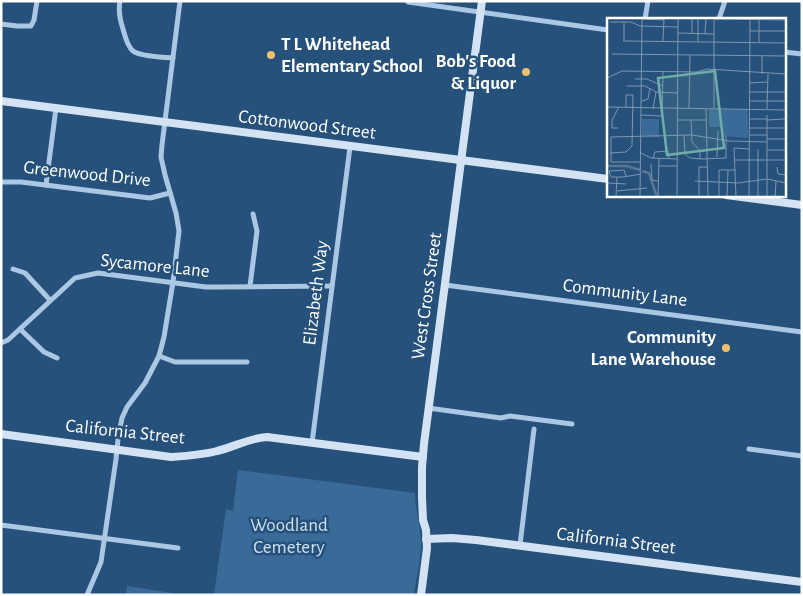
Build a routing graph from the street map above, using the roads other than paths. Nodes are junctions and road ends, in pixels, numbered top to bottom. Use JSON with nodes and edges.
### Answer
{"nodes":[{"id":1,"x":37,"y":1,"type":"edge"},
{"id":2,"x":120,"y":1,"type":"edge"},
{"id":3,"x":180,"y":1,"type":"edge"},
{"id":4,"x":408,"y":1,"type":"edge"},
{"id":5,"x":482,"y":1,"type":"edge"},
{"id":6,"x":648,"y":1,"type":"edge"},
{"id":7,"x":725,"y":1,"type":"edge"},
{"id":8,"x":481,"y":12,"type":"junction"},
{"id":9,"x":645,"y":18,"type":"edge"},
{"id":10,"x":720,"y":18,"type":"edge"},
{"id":11,"x":1,"y":24,"type":"edge"},
{"id":12,"x":607,"y":30,"type":"edge"},
{"id":13,"x":786,"y":52,"type":"edge"},
{"id":14,"x":802,"y":54,"type":"edge"},
{"id":15,"x":173,"y":58,"type":"junction"},
{"id":16,"x":1,"y":101,"type":"edge"},
{"id":17,"x":56,"y":108,"type":"junction"},
{"id":18,"x":164,"y":122,"type":"junction"},
{"id":19,"x":350,"y":147,"type":"junction"},
{"id":20,"x":461,"y":160,"type":"junction"},
{"id":21,"x":607,"y":179,"type":"edge"},
{"id":22,"x":1,"y":182,"type":"edge"},
{"id":23,"x":46,"y":185,"type":"junction"},
{"id":24,"x":170,"y":193,"type":"junction"},
{"id":25,"x":734,"y":196,"type":"edge"},
{"id":26,"x":802,"y":205,"type":"edge"},
{"id":27,"x":253,"y":214,"type":"dead end"},
{"id":28,"x":13,"y":269,"type":"dead end"},
{"id":29,"x":173,"y":282,"type":"junction"},
{"id":30,"x":445,"y":285,"type":"junction"},
{"id":31,"x":250,"y":286,"type":"junction"},
{"id":32,"x":332,"y":286,"type":"junction"},
{"id":33,"x":50,"y":300,"type":"junction"},
{"id":34,"x":20,"y":329,"type":"junction"},
{"id":35,"x":802,"y":332,"type":"edge"},
{"id":36,"x":1,"y":343,"type":"edge"},
{"id":37,"x":158,"y":356,"type":"junction"},
{"id":38,"x":57,"y":358,"type":"dead end"},
{"id":39,"x":247,"y":362,"type":"dead end"},
{"id":40,"x":428,"y":408,"type":"junction"},
{"id":41,"x":572,"y":424,"type":"dead end"},
{"id":42,"x":534,"y":428,"type":"dead end"},
{"id":43,"x":1,"y":434,"type":"edge"},
{"id":44,"x":312,"y":443,"type":"junction"},
{"id":45,"x":749,"y":449,"type":"dead end"},
{"id":46,"x":116,"y":450,"type":"junction"},
{"id":47,"x":802,"y":456,"type":"edge"},
{"id":48,"x":423,"y":457,"type":"junction"},
{"id":49,"x":1,"y":525,"type":"edge"},
{"id":50,"x":104,"y":538,"type":"junction"},
{"id":51,"x":426,"y":539,"type":"junction"},
{"id":52,"x":520,"y":545,"type":"junction"},
{"id":53,"x":178,"y":548,"type":"dead end"},
{"id":54,"x":802,"y":582,"type":"edge"},
{"id":55,"x":87,"y":595,"type":"edge"},
{"id":56,"x":421,"y":595,"type":"edge"}],
"edges":[{"from":1,"to":11,"type":"street"},
{"from":2,"to":15,"type":"street"},
{"from":3,"to":15,"type":"street"},
{"from":4,"to":8,"type":"street"},
{"from":5,"to":8,"type":"street","name":"West Cross Street"},
{"from":6,"to":9,"type":"street"},
{"from":7,"to":10,"type":"street"},
{"from":8,"to":12,"type":"street"},
{"from":8,"to":20,"type":"street","name":"West Cross Street"},
{"from":13,"to":14,"type":"street"},
{"from":15,"to":18,"type":"street"},
{"from":16,"to":17,"type":"street","name":"Cottonwood Street"},
{"from":17,"to":18,"type":"street","name":"Cottonwood Street"},
{"from":17,"to":23,"type":"street"},
{"from":18,"to":19,"type":"street","name":"Cottonwood Street"},
{"from":18,"to":24,"type":"street"},
{"from":19,"to":20,"type":"street","name":"Cottonwood Street"},
{"from":19,"to":32,"type":"street","name":"Elizabeth Way"},
{"from":20,"to":21,"type":"street","name":"Cottonwood Street"},
{"from":20,"to":30,"type":"street","name":"West Cross Street"},
{"from":22,"to":23,"type":"street","name":"Greenwood Drive"},
{"from":23,"to":24,"type":"street","name":"Greenwood Drive"},
{"from":24,"to":29,"type":"street"},
{"from":25,"to":26,"type":"street"},
{"from":27,"to":31,"type":"street"},
{"from":28,"to":33,"type":"street"},
{"from":29,"to":31,"type":"street","name":"Sycamore Lane"},
{"from":29,"to":33,"type":"street","name":"Sycamore Lane"},
{"from":29,"to":37,"type":"street"},
{"from":30,"to":35,"type":"street","name":"Community Lane"},
{"from":30,"to":40,"type":"street","name":"West Cross Street"},
{"from":31,"to":32,"type":"street","name":"Sycamore Lane"},
{"from":32,"to":44,"type":"street","name":"Elizabeth Way"},
{"from":33,"to":34,"type":"street","name":"Sycamore Lane"},
{"from":34,"to":36,"type":"street","name":"Sycamore Lane"},
{"from":34,"to":38,"type":"street"},
{"from":37,"to":39,"type":"street"},
{"from":37,"to":46,"type":"street"},
{"from":40,"to":41,"type":"street"},
{"from":40,"to":48,"type":"street","name":"West Cross Street"},
{"from":42,"to":52,"type":"street"},
{"from":43,"to":46,"type":"street","name":"California Street"},
{"from":44,"to":46,"type":"street","name":"California Street"},
{"from":44,"to":48,"type":"street","name":"California Street"},
{"from":45,"to":47,"type":"street"},
{"from":46,"to":50,"type":"street"},
{"from":48,"to":51,"type":"street","name":"West Cross Street"},
{"from":49,"to":50,"type":"street"},
{"from":50,"to":53,"type":"street"},
{"from":50,"to":55,"type":"street"},
{"from":51,"to":52,"type":"street","name":"California Street"},
{"from":51,"to":56,"type":"street","name":"West Cross Street"},
{"from":52,"to":54,"type":"street","name":"California Street"}]}
